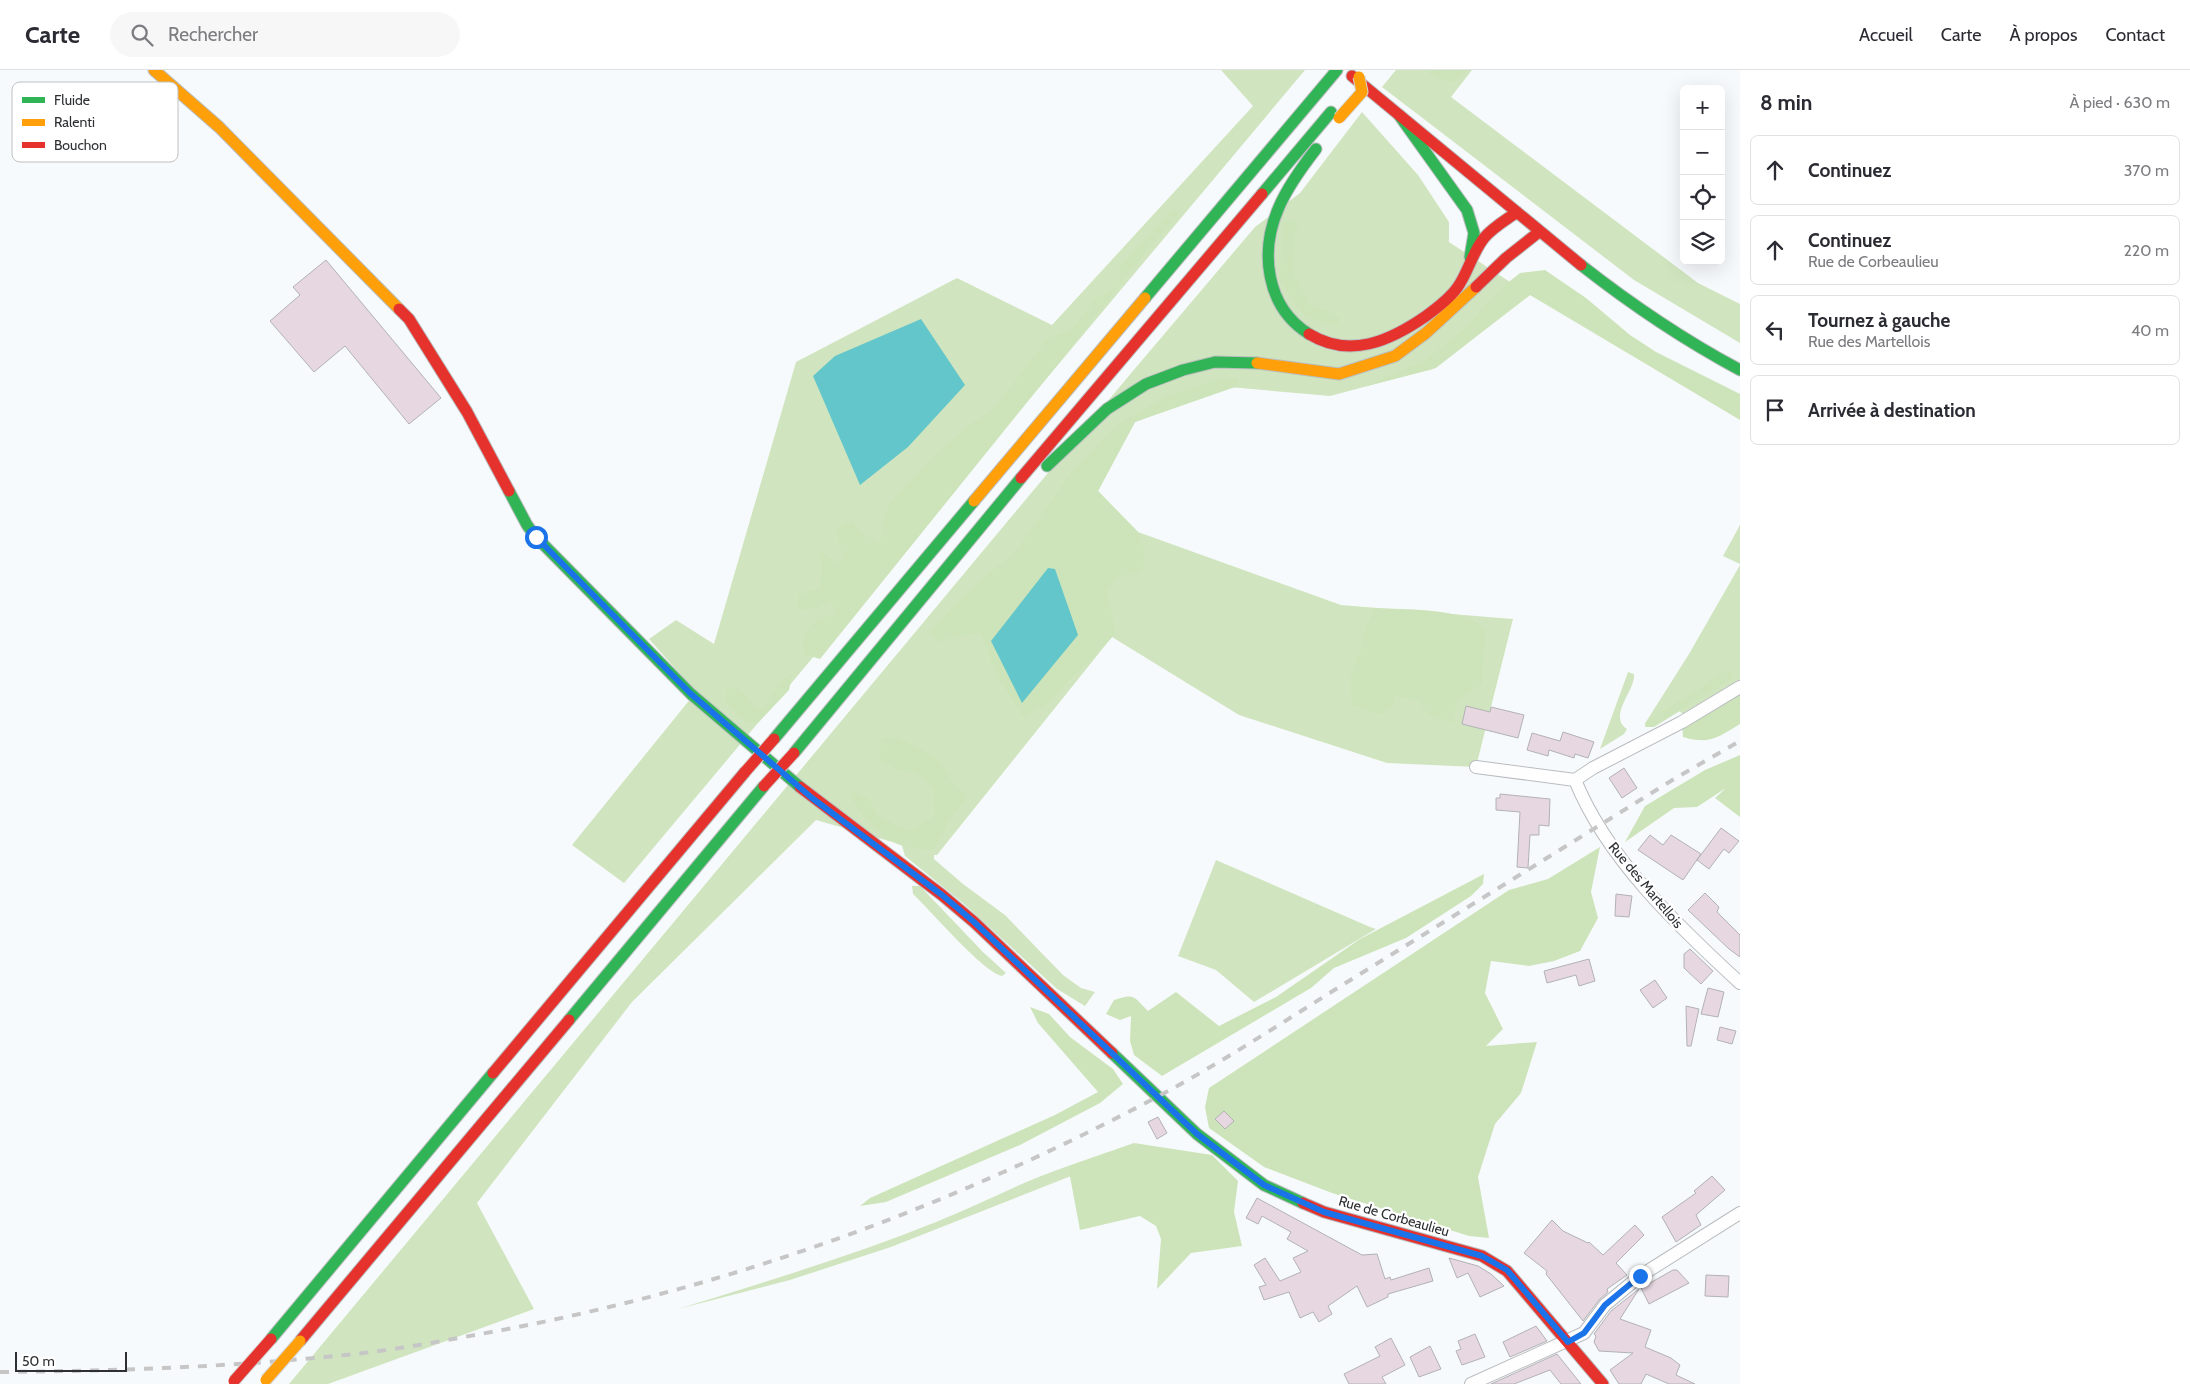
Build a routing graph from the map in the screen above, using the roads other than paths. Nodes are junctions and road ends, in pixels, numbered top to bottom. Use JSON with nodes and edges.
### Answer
{"nodes":[{"id":1,"x":154,"y":70,"type":"edge"},
{"id":2,"x":1337,"y":70,"type":"edge"},
{"id":3,"x":1345,"y":70,"type":"edge"},
{"id":4,"x":1362,"y":74,"type":"edge"},
{"id":5,"x":168,"y":82,"type":"edge"},
{"id":6,"x":178,"y":91,"type":"edge"},
{"id":7,"x":1335,"y":115,"type":"junction"},
{"id":8,"x":1399,"y":115,"type":"junction"},
{"id":9,"x":1517,"y":212,"type":"junction"},
{"id":10,"x":1539,"y":232,"type":"junction"},
{"id":11,"x":1469,"y":268,"type":"junction"},
{"id":12,"x":1740,"y":370,"type":"edge"},
{"id":13,"x":961,"y":548,"type":"junction"},
{"id":14,"x":1740,"y":687,"type":"edge"},
{"id":15,"x":1476,"y":767,"type":"dead end"},
{"id":16,"x":1575,"y":780,"type":"junction"},
{"id":17,"x":1740,"y":984,"type":"edge"},
{"id":18,"x":1740,"y":1213,"type":"edge"},
{"id":19,"x":1568,"y":1342,"type":"junction"},
{"id":20,"x":232,"y":1382,"type":"edge"},
{"id":21,"x":263,"y":1382,"type":"edge"},
{"id":22,"x":1471,"y":1384,"type":"edge"},
{"id":23,"x":1603,"y":1384,"type":"edge"}],
"edges":[{"from":1,"to":5,"type":"main road","name":"Rue de Corbeaulieu"},
{"from":2,"to":20,"type":"main road","bridge":true},
{"from":3,"to":8,"type":"main road"},
{"from":4,"to":7,"type":"main road"},
{"from":6,"to":19,"type":"main road","name":"Rue de Corbeaulieu"},
{"from":7,"to":11,"type":"main road"},
{"from":7,"to":13,"type":"main road"},
{"from":8,"to":9,"type":"main road"},
{"from":8,"to":11,"type":"main road"},
{"from":9,"to":10,"type":"main road"},
{"from":9,"to":11,"type":"main road"},
{"from":10,"to":12,"type":"main road"},
{"from":10,"to":13,"type":"main road"},
{"from":13,"to":21,"type":"main road","bridge":true},
{"from":14,"to":16,"type":"street"},
{"from":15,"to":16,"type":"street"},
{"from":16,"to":17,"type":"street","name":"Rue des Martellois"},
{"from":18,"to":19,"type":"street"},
{"from":19,"to":22,"type":"street"},
{"from":19,"to":23,"type":"main road","name":"Rue de Corbeaulieu"}]}
